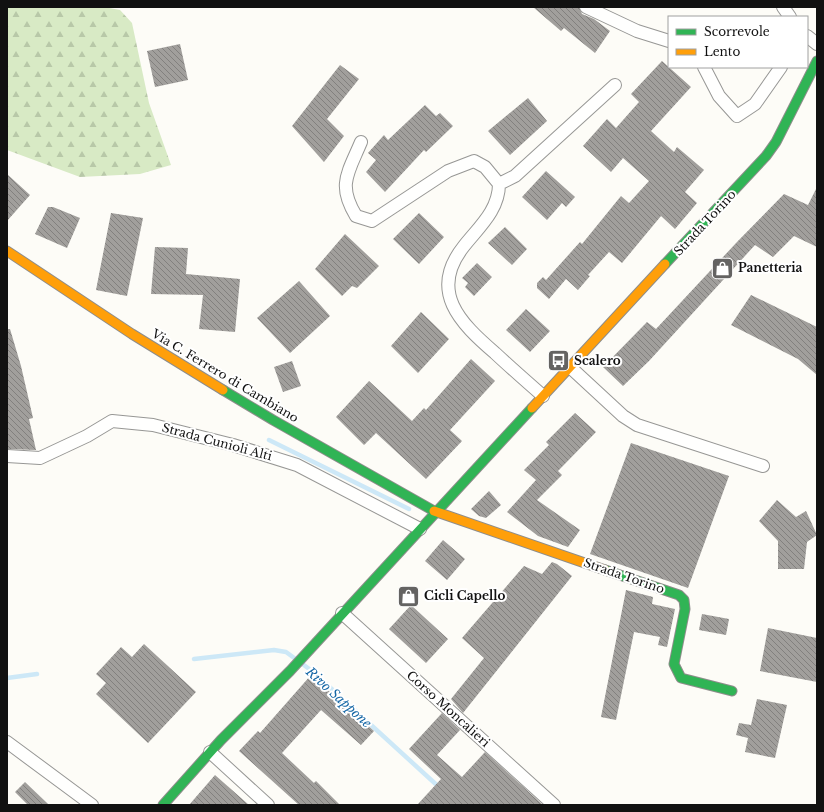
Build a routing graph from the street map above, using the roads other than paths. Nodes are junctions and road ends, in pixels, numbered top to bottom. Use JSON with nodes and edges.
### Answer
{"nodes":[{"id":1,"x":586,"y":7,"type":"edge"},
{"id":2,"x":783,"y":7,"type":"edge"},
{"id":3,"x":789,"y":16,"type":"edge"},
{"id":4,"x":808,"y":37,"type":"edge"},
{"id":5,"x":668,"y":42,"type":"edge"},
{"id":6,"x":817,"y":44,"type":"edge"},
{"id":7,"x":817,"y":61,"type":"edge"},
{"id":8,"x":705,"y":68,"type":"edge"},
{"id":9,"x":780,"y":68,"type":"edge"},
{"id":10,"x":615,"y":85,"type":"dead end"},
{"id":11,"x":361,"y":142,"type":"dead end"},
{"id":12,"x":499,"y":184,"type":"junction"},
{"id":13,"x":7,"y":252,"type":"edge"},
{"id":14,"x":570,"y":367,"type":"junction"},
{"id":15,"x":543,"y":396,"type":"junction"},
{"id":16,"x":7,"y":456,"type":"edge"},
{"id":17,"x":762,"y":466,"type":"dead end"},
{"id":18,"x":436,"y":512,"type":"junction"},
{"id":19,"x":420,"y":529,"type":"junction"},
{"id":20,"x":342,"y":614,"type":"junction"},
{"id":21,"x":732,"y":691,"type":"dead end"},
{"id":22,"x":7,"y":742,"type":"edge"},
{"id":23,"x":210,"y":752,"type":"junction"},
{"id":24,"x":92,"y":805,"type":"edge"},
{"id":25,"x":163,"y":805,"type":"edge"},
{"id":26,"x":268,"y":805,"type":"edge"},
{"id":27,"x":554,"y":805,"type":"edge"}],
"edges":[{"from":1,"to":5,"type":"street"},
{"from":2,"to":3,"type":"street"},
{"from":4,"to":6,"type":"street"},
{"from":7,"to":14,"type":"main road","name":"Strada Torino"},
{"from":8,"to":9,"type":"street"},
{"from":10,"to":12,"type":"street"},
{"from":11,"to":12,"type":"street"},
{"from":12,"to":15,"type":"street"},
{"from":13,"to":18,"type":"main road","name":"Via C. Ferrero di Cambiano"},
{"from":14,"to":15,"type":"main road","name":"Strada Torino"},
{"from":14,"to":17,"type":"street"},
{"from":15,"to":18,"type":"main road","name":"Strada Torino"},
{"from":16,"to":19,"type":"street","name":"Strada Cunioli Alti"},
{"from":18,"to":19,"type":"main road","name":"Strada Torino"},
{"from":18,"to":21,"type":"main road","name":"Strada Torino"},
{"from":19,"to":20,"type":"main road"},
{"from":20,"to":23,"type":"main road"},
{"from":20,"to":27,"type":"street","name":"Corso Moncalieri"},
{"from":22,"to":24,"type":"street"},
{"from":23,"to":25,"type":"main road"},
{"from":23,"to":26,"type":"street"}]}
